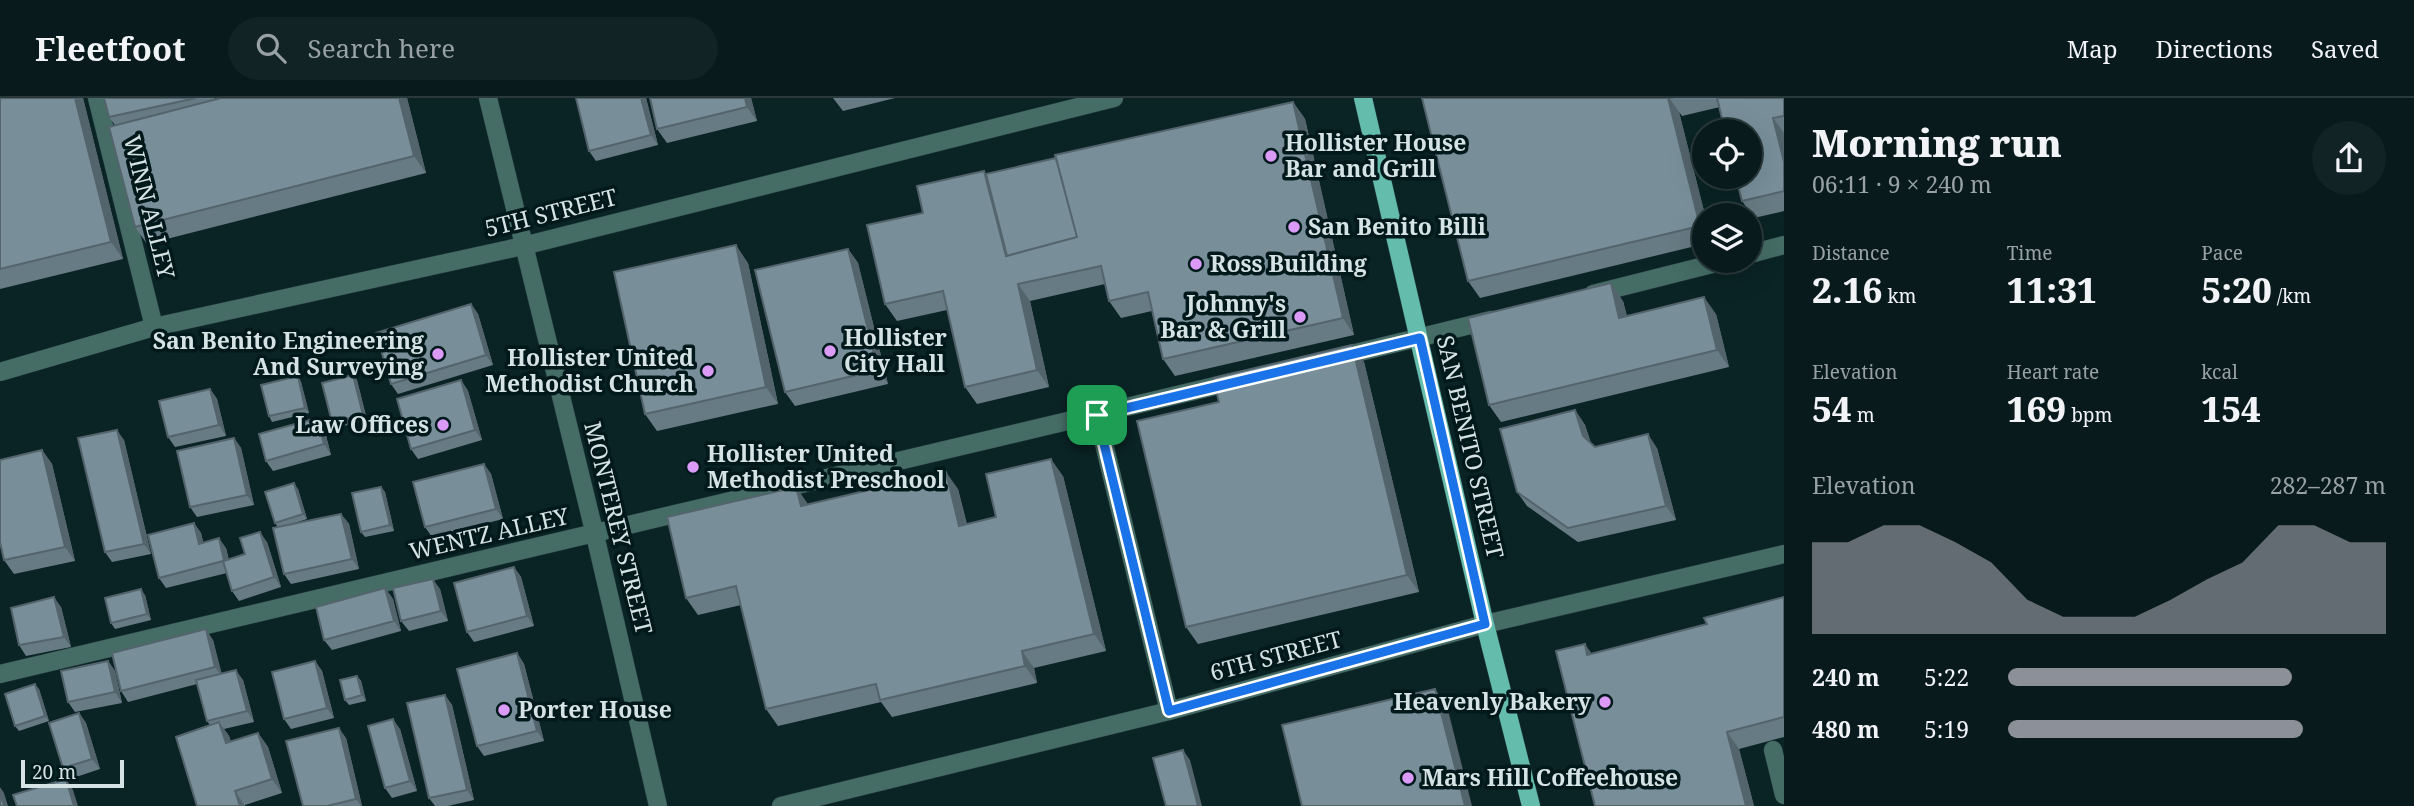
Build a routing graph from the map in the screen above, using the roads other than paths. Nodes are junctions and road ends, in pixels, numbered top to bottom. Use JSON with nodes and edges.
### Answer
{"nodes":[{"id":1,"x":97,"y":98,"type":"edge"},
{"id":2,"x":488,"y":98,"type":"edge"},
{"id":3,"x":1114,"y":98,"type":"edge"},
{"id":4,"x":1363,"y":98,"type":"edge"},
{"id":5,"x":1784,"y":245,"type":"edge"},
{"id":6,"x":523,"y":246,"type":"junction"},
{"id":7,"x":1762,"y":251,"type":"edge"},
{"id":8,"x":1692,"y":269,"type":"edge"},
{"id":9,"x":1579,"y":298,"type":"edge"},
{"id":10,"x":1513,"y":314,"type":"edge"},
{"id":11,"x":154,"y":327,"type":"junction"},
{"id":12,"x":1420,"y":338,"type":"junction"},
{"id":13,"x":1321,"y":361,"type":"edge"},
{"id":14,"x":0,"y":372,"type":"edge"},
{"id":15,"x":1255,"y":377,"type":"edge"},
{"id":16,"x":1097,"y":415,"type":"junction"},
{"id":17,"x":595,"y":535,"type":"junction"},
{"id":18,"x":1784,"y":554,"type":"edge"},
{"id":19,"x":1485,"y":624,"type":"junction"},
{"id":20,"x":0,"y":674,"type":"edge"},
{"id":21,"x":1169,"y":711,"type":"junction"},
{"id":22,"x":1773,"y":750,"type":"dead end"},
{"id":23,"x":1784,"y":795,"type":"edge"},
{"id":24,"x":659,"y":806,"type":"edge"},
{"id":25,"x":781,"y":806,"type":"edge"},
{"id":26,"x":1531,"y":806,"type":"edge"}],
"edges":[{"from":1,"to":11,"type":"street","name":"WINN ALLEY"},
{"from":2,"to":6,"type":"street","name":"MONTEREY STREET"},
{"from":3,"to":6,"type":"street","name":"5TH STREET"},
{"from":4,"to":12,"type":"main road","name":"SAN BENITO STREET"},
{"from":5,"to":7,"type":"street"},
{"from":6,"to":11,"type":"street","name":"5TH STREET"},
{"from":6,"to":17,"type":"street","name":"MONTEREY STREET"},
{"from":8,"to":9,"type":"street"},
{"from":10,"to":12,"type":"street"},
{"from":11,"to":14,"type":"street","name":"5TH STREET"},
{"from":12,"to":13,"type":"street"},
{"from":12,"to":19,"type":"main road","name":"SAN BENITO STREET"},
{"from":15,"to":16,"type":"street","name":"WENTZ ALLEY"},
{"from":16,"to":17,"type":"street","name":"WENTZ ALLEY"},
{"from":16,"to":21,"type":"street"},
{"from":17,"to":20,"type":"street","name":"WENTZ ALLEY"},
{"from":17,"to":24,"type":"street","name":"MONTEREY STREET"},
{"from":18,"to":19,"type":"street","name":"6TH STREET"},
{"from":19,"to":21,"type":"street","name":"6TH STREET"},
{"from":19,"to":26,"type":"main road","name":"SAN BENITO STREET"},
{"from":21,"to":25,"type":"street","name":"6TH STREET"},
{"from":22,"to":23,"type":"street"}]}
